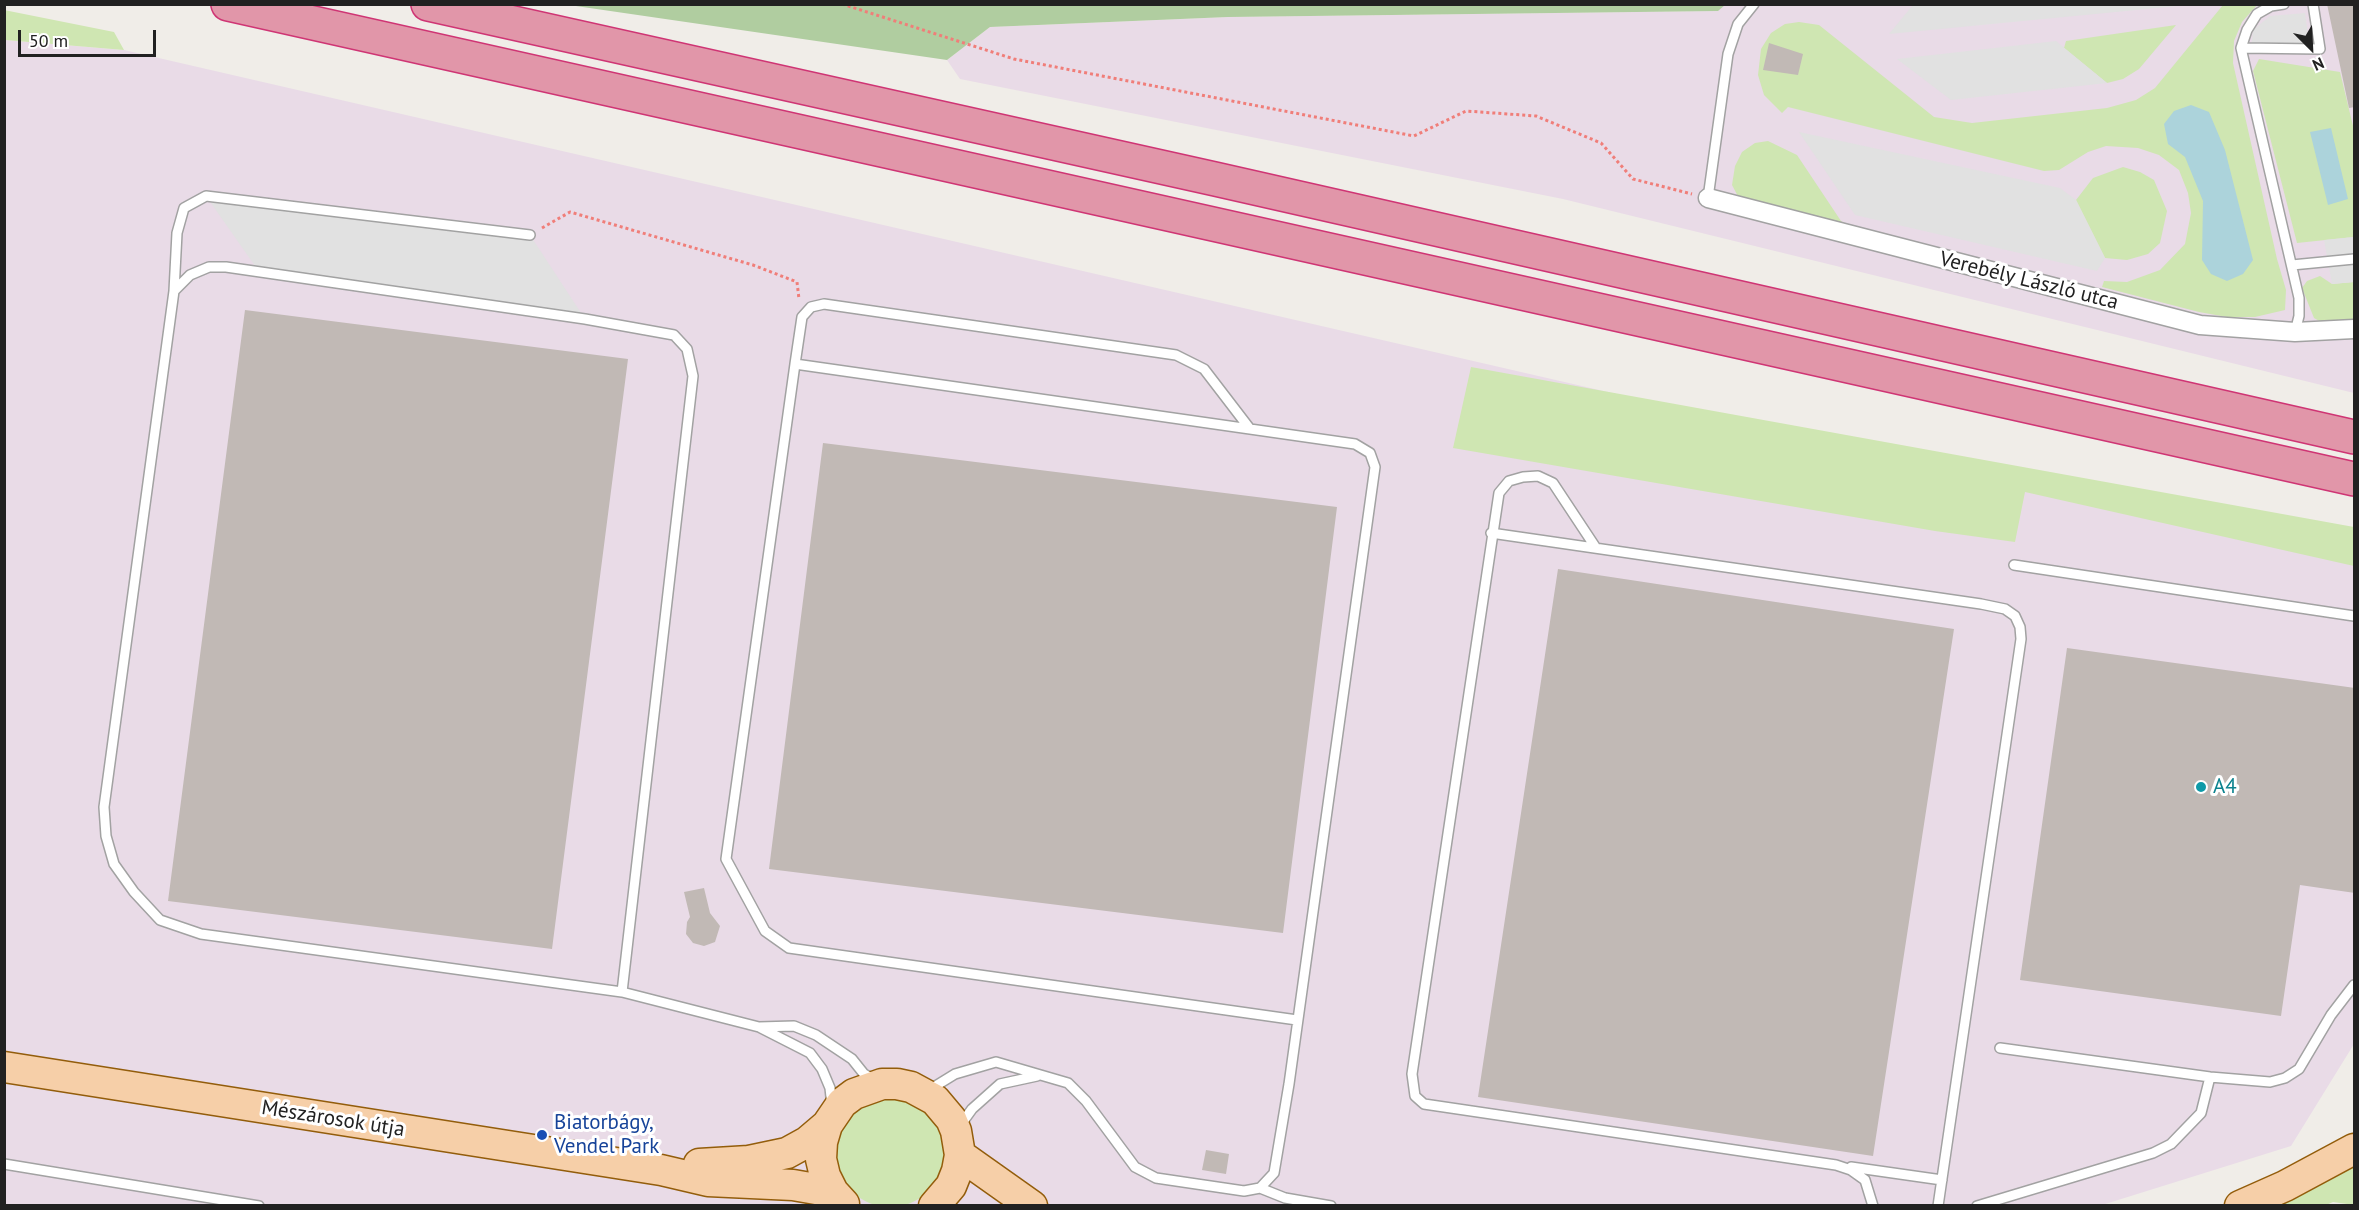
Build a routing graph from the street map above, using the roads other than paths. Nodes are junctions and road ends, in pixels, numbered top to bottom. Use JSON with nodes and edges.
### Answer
{"nodes":[{"id":1,"x":228,"y":4,"type":"edge"},
{"id":2,"x":428,"y":4,"type":"edge"},
{"id":3,"x":1754,"y":4,"type":"edge"},
{"id":4,"x":2284,"y":4,"type":"edge"},
{"id":5,"x":2313,"y":4,"type":"edge"},
{"id":6,"x":2241,"y":48,"type":"junction"},
{"id":7,"x":1708,"y":198,"type":"joint"},
{"id":8,"x":530,"y":235,"type":"road end"},
{"id":9,"x":2355,"y":258,"type":"edge"},
{"id":10,"x":2292,"y":265,"type":"junction"},
{"id":11,"x":174,"y":291,"type":"junction"},
{"id":12,"x":2355,"y":329,"type":"edge"},
{"id":13,"x":2295,"y":332,"type":"junction"},
{"id":14,"x":795,"y":363,"type":"junction"},
{"id":15,"x":2271,"y":418,"type":"junction"},
{"id":16,"x":2355,"y":422,"type":"edge"},
{"id":17,"x":1250,"y":429,"type":"junction"},
{"id":18,"x":2355,"y":437,"type":"edge"},
{"id":19,"x":2355,"y":479,"type":"edge"},
{"id":20,"x":1491,"y":533,"type":"junction"},
{"id":21,"x":1596,"y":548,"type":"junction"},
{"id":22,"x":2014,"y":565,"type":"dead end"},
{"id":23,"x":2355,"y":616,"type":"edge"},
{"id":24,"x":2355,"y":985,"type":"edge"},
{"id":25,"x":622,"y":992,"type":"junction"},
{"id":26,"x":1297,"y":1020,"type":"junction"},
{"id":27,"x":759,"y":1027,"type":"junction"},
{"id":28,"x":2000,"y":1048,"type":"dead end"},
{"id":29,"x":4,"y":1067,"type":"edge"},
{"id":30,"x":1042,"y":1075,"type":"junction"},
{"id":31,"x":2210,"y":1077,"type":"junction"},
{"id":32,"x":882,"y":1084,"type":"junction"},
{"id":33,"x":925,"y":1093,"type":"junction"},
{"id":34,"x":830,"y":1120,"type":"junction"},
{"id":35,"x":958,"y":1143,"type":"junction"},
{"id":36,"x":2355,"y":1149,"type":"edge"},
{"id":37,"x":4,"y":1164,"type":"edge"},
{"id":38,"x":1836,"y":1165,"type":"junction"},
{"id":39,"x":661,"y":1170,"type":"junction"},
{"id":40,"x":1942,"y":1180,"type":"junction"},
{"id":41,"x":1260,"y":1188,"type":"junction"},
{"id":42,"x":839,"y":1199,"type":"edge"},
{"id":43,"x":259,"y":1206,"type":"edge"},
{"id":44,"x":934,"y":1206,"type":"edge"},
{"id":45,"x":1032,"y":1206,"type":"edge"},
{"id":46,"x":1331,"y":1206,"type":"edge"},
{"id":47,"x":1873,"y":1206,"type":"edge"},
{"id":48,"x":1938,"y":1206,"type":"edge"},
{"id":49,"x":1977,"y":1206,"type":"edge"},
{"id":50,"x":2240,"y":1206,"type":"edge"}],
"edges":[{"from":1,"to":19,"type":"highway"},
{"from":2,"to":15,"type":"highway"},
{"from":3,"to":7,"type":"lane"},
{"from":4,"to":6,"type":"lane"},
{"from":5,"to":6,"type":"lane"},
{"from":6,"to":10,"type":"lane"},
{"from":7,"to":13,"type":"street","name":"Verebély László utca"},
{"from":8,"to":11,"type":"lane"},
{"from":9,"to":10,"type":"lane"},
{"from":10,"to":13,"type":"lane"},
{"from":11,"to":25,"type":"lane"},
{"from":11,"to":25,"type":"lane"},
{"from":12,"to":13,"type":"street","name":"Verebély László utca"},
{"from":14,"to":17,"type":"lane"},
{"from":14,"to":17,"type":"lane"},
{"from":14,"to":26,"type":"lane"},
{"from":15,"to":16,"type":"highway"},
{"from":15,"to":18,"type":"highway"},
{"from":17,"to":26,"type":"lane"},
{"from":20,"to":21,"type":"lane"},
{"from":20,"to":21,"type":"lane"},
{"from":20,"to":38,"type":"lane"},
{"from":21,"to":40,"type":"lane"},
{"from":22,"to":23,"type":"lane"},
{"from":24,"to":31,"type":"lane"},
{"from":25,"to":27,"type":"lane"},
{"from":26,"to":41,"type":"lane"},
{"from":27,"to":32,"type":"lane"},
{"from":27,"to":34,"type":"lane"},
{"from":28,"to":31,"type":"lane"},
{"from":29,"to":39,"type":"main road","name":"Mészárosok útja"},
{"from":30,"to":33,"type":"lane"},
{"from":30,"to":35,"type":"lane"},
{"from":30,"to":41,"type":"lane"},
{"from":31,"to":49,"type":"lane"},
{"from":32,"to":33,"type":"main road","name":"Mészárosok útja"},
{"from":32,"to":34,"type":"main road","name":"Mészárosok útja"},
{"from":33,"to":35,"type":"main road","name":"Mészárosok útja"},
{"from":34,"to":39,"type":"main road","name":"Mészárosok útja"},
{"from":34,"to":42,"type":"main road","name":"Mészárosok útja"},
{"from":35,"to":44,"type":"main road"},
{"from":35,"to":45,"type":"main road","name":"Mészárosok útja"},
{"from":36,"to":50,"type":"main road"},
{"from":37,"to":43,"type":"lane"},
{"from":38,"to":40,"type":"lane"},
{"from":38,"to":47,"type":"lane"},
{"from":39,"to":42,"type":"main road","name":"Mészárosok útja"},
{"from":40,"to":48,"type":"lane"},
{"from":41,"to":46,"type":"lane"}]}
